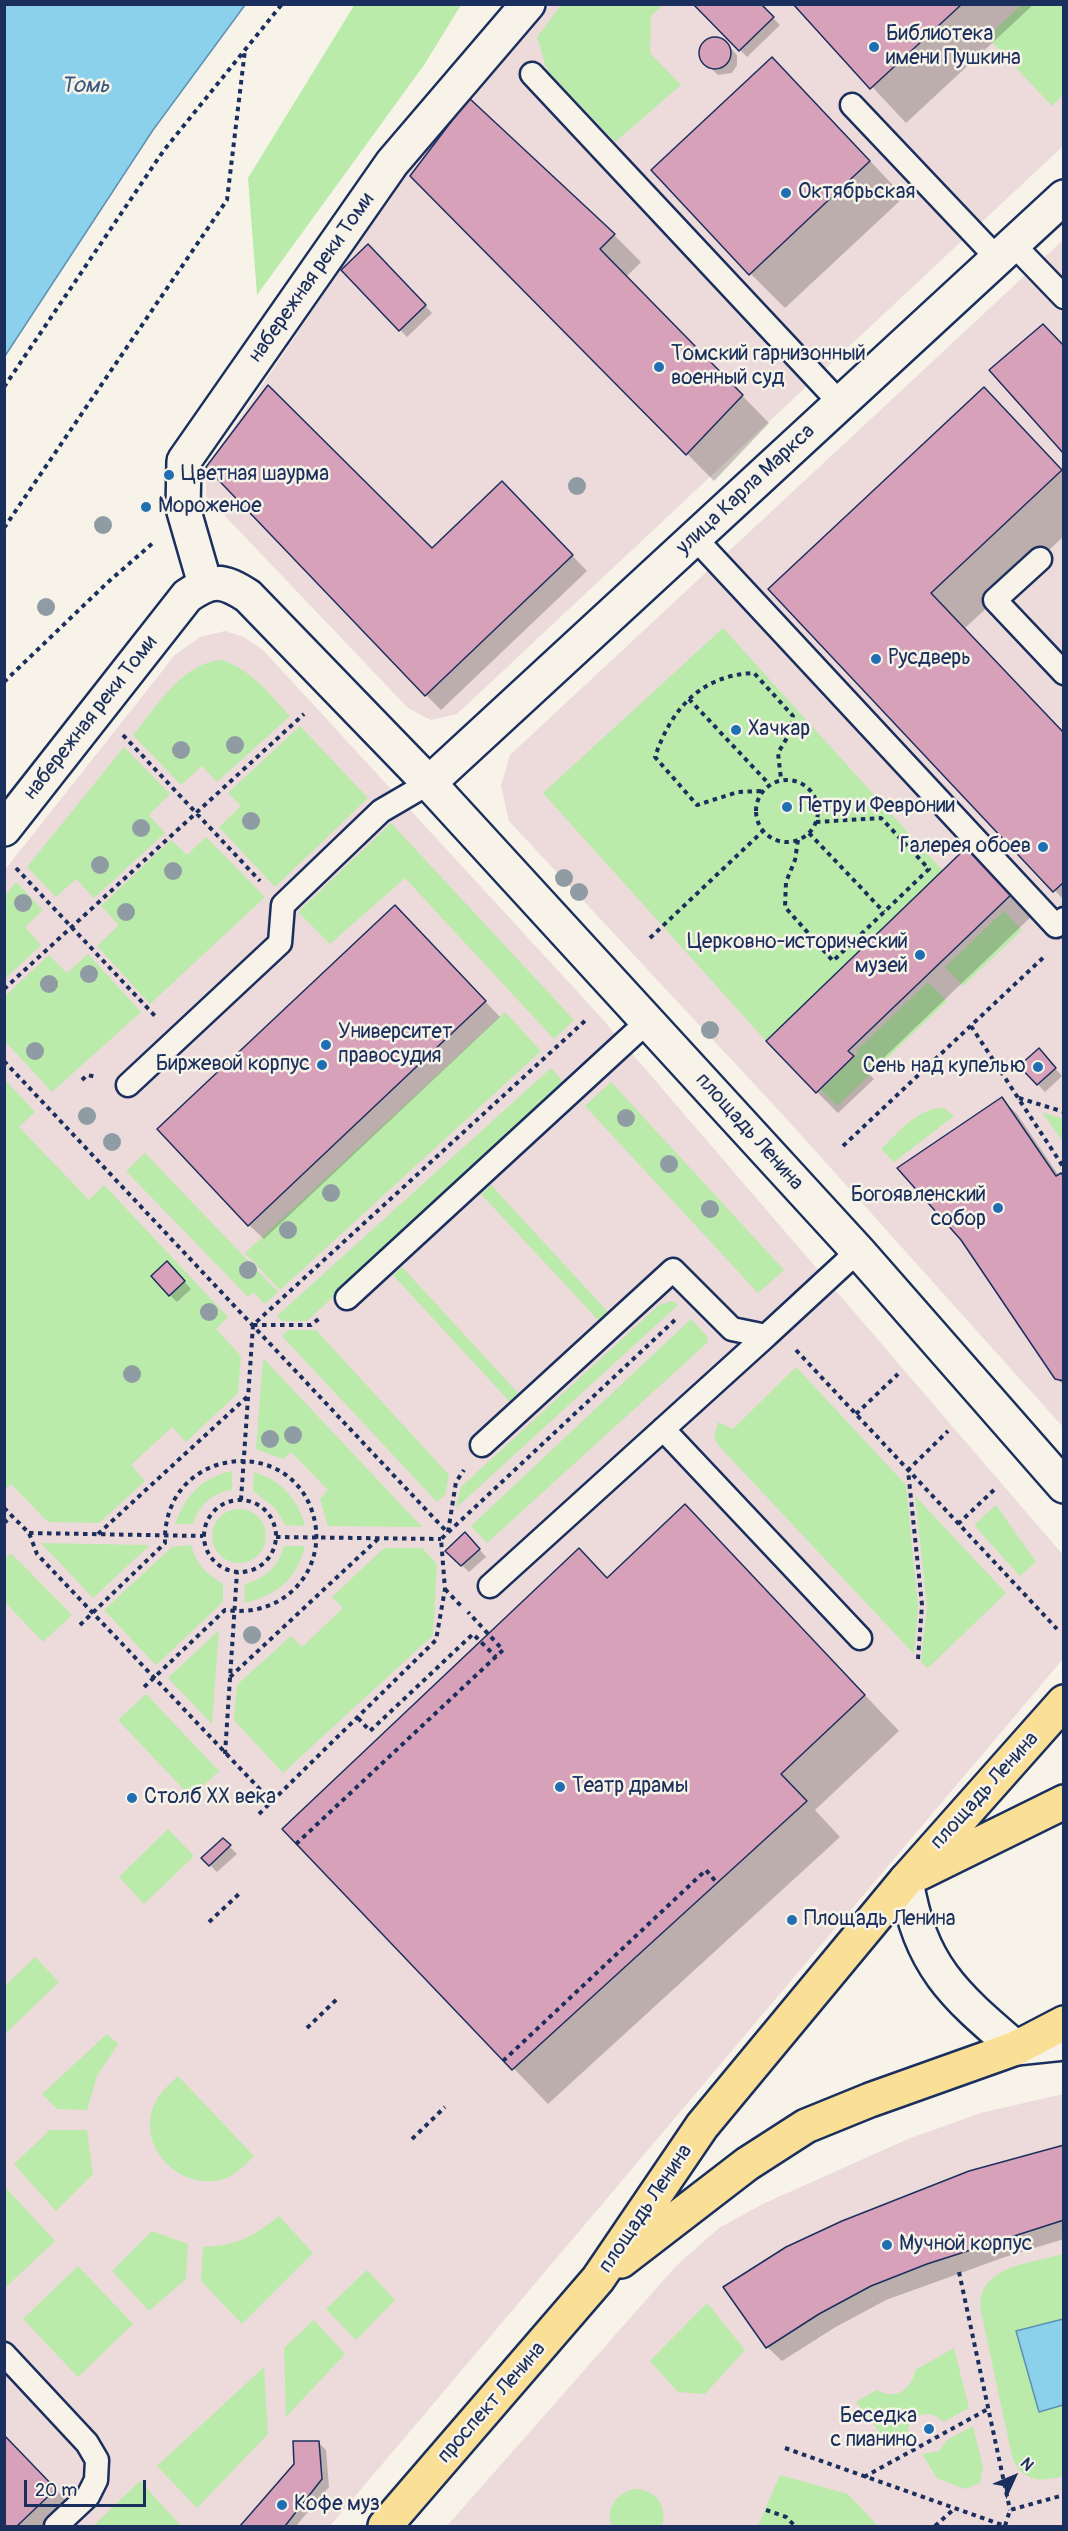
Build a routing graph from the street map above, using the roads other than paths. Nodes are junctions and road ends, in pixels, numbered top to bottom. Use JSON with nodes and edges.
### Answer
{"nodes":[{"id":1,"x":528,"y":4,"type":"edge"},
{"id":2,"x":532,"y":75,"type":"dead end"},
{"id":3,"x":852,"y":105,"type":"dead end"},
{"id":4,"x":1064,"y":197,"type":"edge"},
{"id":5,"x":1005,"y":251,"type":"junction"},
{"id":6,"x":1064,"y":297,"type":"edge"},
{"id":7,"x":840,"y":403,"type":"junction"},
{"id":8,"x":694,"y":537,"type":"junction"},
{"id":9,"x":1040,"y":559,"type":"dead end"},
{"id":10,"x":205,"y":584,"type":"junction"},
{"id":11,"x":1064,"y":673,"type":"edge"},
{"id":12,"x":429,"y":783,"type":"junction"},
{"id":13,"x":4,"y":829,"type":"edge"},
{"id":14,"x":1060,"y":922,"type":"edge"},
{"id":15,"x":648,"y":1021,"type":"junction"},
{"id":16,"x":128,"y":1085,"type":"dead end"},
{"id":17,"x":858,"y":1251,"type":"junction"},
{"id":18,"x":347,"y":1298,"type":"dead end"},
{"id":19,"x":771,"y":1332,"type":"junction"},
{"id":20,"x":663,"y":1429,"type":"junction"},
{"id":21,"x":482,"y":1445,"type":"road end"},
{"id":22,"x":1064,"y":1486,"type":"edge"},
{"id":23,"x":490,"y":1586,"type":"dead end"},
{"id":24,"x":860,"y":1638,"type":"dead end"},
{"id":25,"x":1064,"y":1702,"type":"edge"},
{"id":26,"x":1064,"y":1802,"type":"edge"},
{"id":27,"x":906,"y":1880,"type":"junction"},
{"id":28,"x":1064,"y":2023,"type":"edge"},
{"id":29,"x":1064,"y":2043,"type":"edge"},
{"id":30,"x":1016,"y":2048,"type":"junction"},
{"id":31,"x":598,"y":2279,"type":"junction"},
{"id":32,"x":4,"y":2354,"type":"edge"},
{"id":33,"x":56,"y":2526,"type":"edge"},
{"id":34,"x":385,"y":2526,"type":"edge"}],
"edges":[{"from":1,"to":10,"type":"street","name":"набережная реки Томи"},
{"from":2,"to":7,"type":"lane"},
{"from":3,"to":5,"type":"lane"},
{"from":4,"to":5,"type":"street","name":"улица Карла Маркса"},
{"from":5,"to":6,"type":"lane"},
{"from":5,"to":7,"type":"street","name":"улица Карла Маркса"},
{"from":7,"to":8,"type":"street","name":"улица Карла Маркса"},
{"from":8,"to":12,"type":"street","name":"улица Карла Маркса"},
{"from":8,"to":14,"type":"lane"},
{"from":9,"to":11,"type":"lane"},
{"from":10,"to":12,"type":"street"},
{"from":10,"to":13,"type":"street","name":"набережная реки Томи"},
{"from":12,"to":15,"type":"street","name":"площадь Ленина"},
{"from":12,"to":16,"type":"lane"},
{"from":15,"to":17,"type":"street","name":"площадь Ленина"},
{"from":15,"to":18,"type":"lane"},
{"from":17,"to":19,"type":"lane"},
{"from":17,"to":22,"type":"street","name":"площадь Ленина"},
{"from":19,"to":20,"type":"lane"},
{"from":19,"to":21,"type":"lane"},
{"from":20,"to":23,"type":"lane"},
{"from":20,"to":24,"type":"lane"},
{"from":25,"to":27,"type":"main road","name":"площадь Ленина"},
{"from":26,"to":27,"type":"main road","name":"площадь Ленина"},
{"from":27,"to":30,"type":"street"},
{"from":27,"to":31,"type":"main road","name":"площадь Ленина"},
{"from":28,"to":30,"type":"main road","name":"площадь Ленина"},
{"from":29,"to":30,"type":"street","name":"площадь Ленина"},
{"from":30,"to":31,"type":"main road","name":"площадь Ленина"},
{"from":31,"to":34,"type":"main road","name":"проспект Ленина"},
{"from":32,"to":33,"type":"lane"}]}
